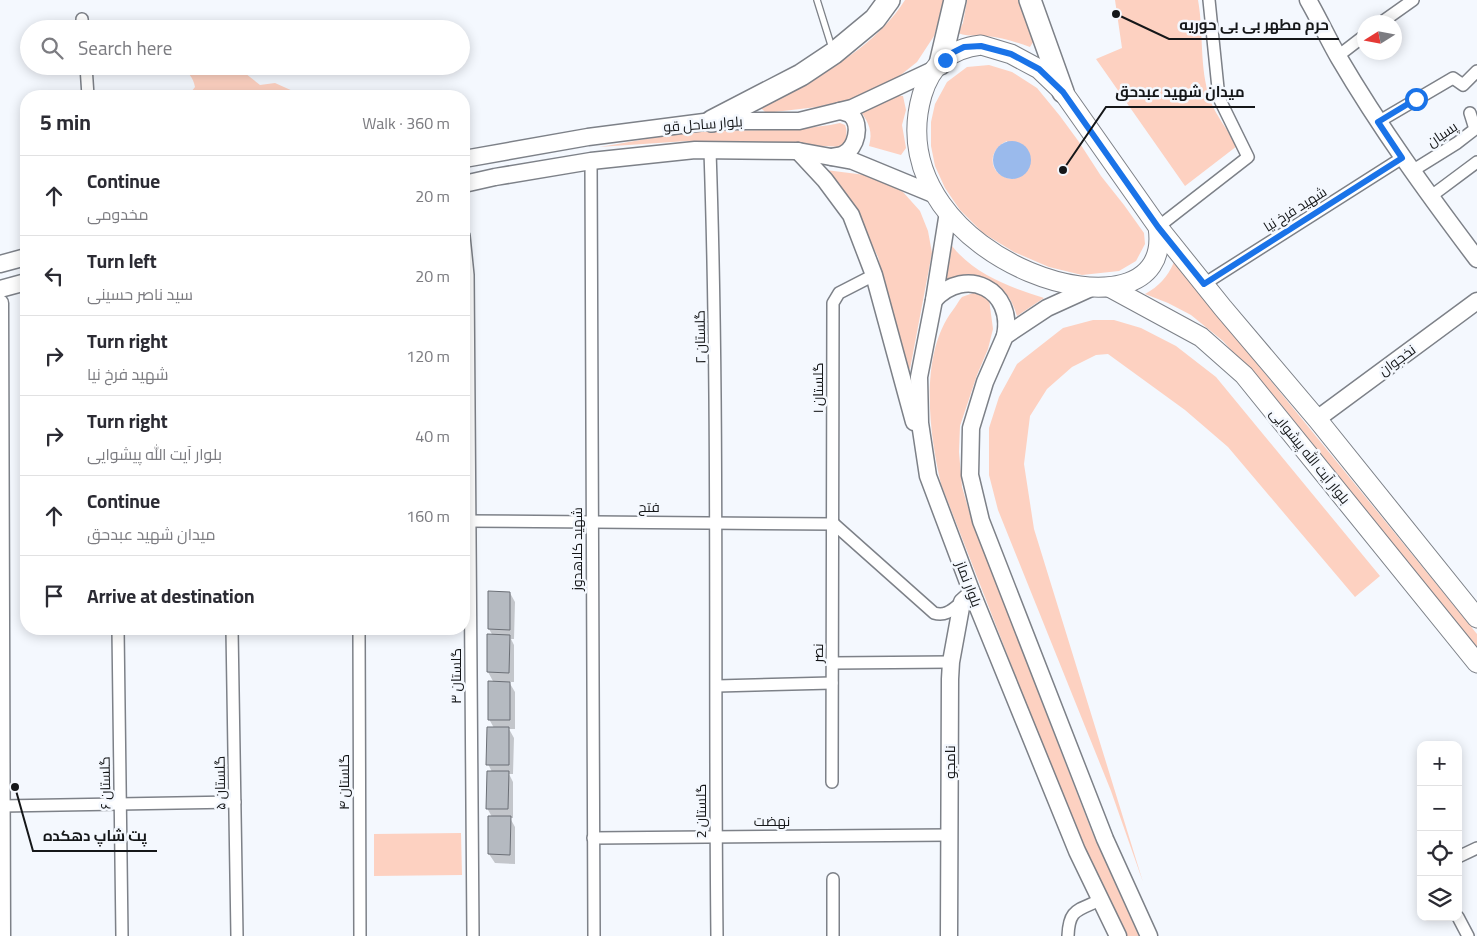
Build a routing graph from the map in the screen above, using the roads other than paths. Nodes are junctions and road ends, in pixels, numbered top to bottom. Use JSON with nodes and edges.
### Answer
{"nodes":[{"id":1,"x":817,"y":0,"type":"edge"},
{"id":2,"x":889,"y":0,"type":"edge"},
{"id":3,"x":955,"y":0,"type":"edge"},
{"id":4,"x":1030,"y":0,"type":"edge"},
{"id":5,"x":1209,"y":0,"type":"edge"},
{"id":6,"x":1310,"y":0,"type":"edge"},
{"id":7,"x":1412,"y":0,"type":"edge"},
{"id":8,"x":1392,"y":15,"type":"edge"},
{"id":9,"x":1357,"y":41,"type":"edge"},
{"id":10,"x":834,"y":53,"type":"junction"},
{"id":11,"x":1338,"y":56,"type":"junction"},
{"id":12,"x":937,"y":66,"type":"junction"},
{"id":13,"x":1477,"y":72,"type":"edge"},
{"id":14,"x":87,"y":75,"type":"edge"},
{"id":15,"x":88,"y":90,"type":"edge"},
{"id":16,"x":1063,"y":92,"type":"junction"},
{"id":17,"x":840,"y":111,"type":"junction"},
{"id":18,"x":1470,"y":113,"type":"dead end"},
{"id":19,"x":712,"y":121,"type":"junction"},
{"id":20,"x":1378,"y":122,"type":"junction"},
{"id":21,"x":710,"y":151,"type":"junction"},
{"id":22,"x":798,"y":151,"type":"junction"},
{"id":23,"x":832,"y":157,"type":"junction"},
{"id":24,"x":470,"y":158,"type":"edge"},
{"id":25,"x":591,"y":161,"type":"junction"},
{"id":26,"x":1477,"y":162,"type":"edge"},
{"id":27,"x":1407,"y":165,"type":"junction"},
{"id":28,"x":470,"y":183,"type":"edge"},
{"id":29,"x":933,"y":194,"type":"junction"},
{"id":30,"x":1430,"y":197,"type":"junction"},
{"id":31,"x":948,"y":212,"type":"junction"},
{"id":32,"x":1158,"y":227,"type":"junction"},
{"id":33,"x":1476,"y":255,"type":"edge"},
{"id":34,"x":20,"y":258,"type":"edge"},
{"id":35,"x":0,"y":264,"type":"edge"},
{"id":36,"x":874,"y":275,"type":"junction"},
{"id":37,"x":20,"y":284,"type":"edge"},
{"id":38,"x":1204,"y":284,"type":"junction"},
{"id":39,"x":1100,"y":287,"type":"junction"},
{"id":40,"x":0,"y":289,"type":"edge"},
{"id":41,"x":934,"y":300,"type":"junction"},
{"id":42,"x":1477,"y":301,"type":"edge"},
{"id":43,"x":0,"y":303,"type":"edge"},
{"id":44,"x":1004,"y":336,"type":"junction"},
{"id":45,"x":0,"y":346,"type":"edge"},
{"id":46,"x":1317,"y":419,"type":"junction"},
{"id":47,"x":928,"y":476,"type":"junction"},
{"id":48,"x":470,"y":521,"type":"edge"},
{"id":49,"x":592,"y":522,"type":"junction"},
{"id":50,"x":716,"y":523,"type":"junction"},
{"id":51,"x":834,"y":524,"type":"junction"},
{"id":52,"x":967,"y":597,"type":"junction"},
{"id":53,"x":1477,"y":618,"type":"edge"},
{"id":54,"x":118,"y":635,"type":"edge"},
{"id":55,"x":232,"y":635,"type":"edge"},
{"id":56,"x":359,"y":635,"type":"edge"},
{"id":57,"x":468,"y":635,"type":"edge"},
{"id":58,"x":951,"y":662,"type":"junction"},
{"id":59,"x":833,"y":663,"type":"junction"},
{"id":60,"x":1477,"y":663,"type":"edge"},
{"id":61,"x":832,"y":683,"type":"junction"},
{"id":62,"x":717,"y":686,"type":"junction"},
{"id":63,"x":832,"y":782,"type":"dead end"},
{"id":64,"x":235,"y":802,"type":"junction"},
{"id":65,"x":120,"y":804,"type":"junction"},
{"id":66,"x":2,"y":806,"type":"junction"},
{"id":67,"x":950,"y":835,"type":"junction"},
{"id":68,"x":716,"y":836,"type":"junction"},
{"id":69,"x":593,"y":838,"type":"junction"},
{"id":70,"x":1477,"y":848,"type":"edge"},
{"id":71,"x":1462,"y":855,"type":"edge"},
{"id":72,"x":833,"y":879,"type":"dead end"},
{"id":73,"x":1100,"y":900,"type":"junction"},
{"id":74,"x":1460,"y":921,"type":"edge"},
{"id":75,"x":2,"y":936,"type":"edge"},
{"id":76,"x":122,"y":936,"type":"edge"},
{"id":77,"x":237,"y":936,"type":"edge"},
{"id":78,"x":360,"y":936,"type":"edge"},
{"id":79,"x":472,"y":936,"type":"edge"},
{"id":80,"x":594,"y":936,"type":"edge"},
{"id":81,"x":717,"y":936,"type":"edge"},
{"id":82,"x":833,"y":936,"type":"edge"},
{"id":83,"x":949,"y":936,"type":"edge"},
{"id":84,"x":1068,"y":936,"type":"edge"},
{"id":85,"x":1118,"y":936,"type":"edge"},
{"id":86,"x":1149,"y":936,"type":"edge"},
{"id":87,"x":1468,"y":936,"type":"edge"}],
"edges":[{"from":1,"to":10,"type":"lane"},
{"from":2,"to":10,"type":"highway"},
{"from":3,"to":12,"type":"highway"},
{"from":4,"to":16,"type":"highway"},
{"from":5,"to":32,"type":"street"},
{"from":6,"to":11,"type":"main road"},
{"from":7,"to":8,"type":"street"},
{"from":9,"to":11,"type":"street"},
{"from":10,"to":19,"type":"highway"},
{"from":11,"to":20,"type":"main road"},
{"from":12,"to":16,"type":"main road","name":"بلوار آیت الله پیشوایی"},
{"from":12,"to":17,"type":"main road","name":"بلوار ساحل قو"},
{"from":12,"to":29,"type":"main road"},
{"from":13,"to":20,"type":"street"},
{"from":14,"to":15,"type":"street"},
{"from":16,"to":32,"type":"main road","name":"بلوار آیت الله پیشوایی"},
{"from":17,"to":19,"type":"main road","name":"بلوار ساحل قو"},
{"from":17,"to":23,"type":"main road"},
{"from":18,"to":27,"type":"street","name":"پسیان"},
{"from":19,"to":24,"type":"main road","name":"بلوار ساحل قو"},
{"from":20,"to":27,"type":"main road"},
{"from":21,"to":22,"type":"main road","name":"بلوار ساحل قو"},
{"from":21,"to":25,"type":"main road","name":"بلوار ساحل قو"},
{"from":21,"to":50,"type":"street","name":"گلستان ۲"},
{"from":22,"to":23,"type":"main road","name":"بلوار ساحل قو"},
{"from":22,"to":36,"type":"main road"},
{"from":23,"to":29,"type":"main road","name":"بلوار ساحل قو"},
{"from":25,"to":28,"type":"main road","name":"بلوار ساحل قو"},
{"from":25,"to":49,"type":"street","name":"شهید کلاهدوز"},
{"from":26,"to":30,"type":"street"},
{"from":27,"to":30,"type":"main road"},
{"from":27,"to":38,"type":"street","name":"شهید فرخ نیا"},
{"from":29,"to":31,"type":"main road"},
{"from":30,"to":33,"type":"main road"},
{"from":31,"to":39,"type":"main road"},
{"from":31,"to":41,"type":"main road","name":"بلوار نماز"},
{"from":32,"to":38,"type":"main road","name":"بلوار آیت الله پیشوایی"},
{"from":32,"to":39,"type":"main road"},
{"from":34,"to":35,"type":"main road"},
{"from":36,"to":47,"type":"main road"},
{"from":36,"to":51,"type":"street","name":"گلستان ۱"},
{"from":37,"to":40,"type":"main road"},
{"from":38,"to":46,"type":"main road","name":"بلوار آیت الله پیشوایی"},
{"from":39,"to":44,"type":"main road"},
{"from":39,"to":60,"type":"main road","name":"بلوار آیت الله پیشوایی"},
{"from":41,"to":44,"type":"main road"},
{"from":41,"to":47,"type":"main road","name":"بلوار نماز"},
{"from":42,"to":46,"type":"main road","name":"نخجوان"},
{"from":43,"to":45,"type":"main road"},
{"from":44,"to":86,"type":"main road"},
{"from":45,"to":66,"type":"main road"},
{"from":46,"to":53,"type":"main road","name":"بلوار آیت الله پیشوایی"},
{"from":47,"to":52,"type":"main road","name":"بلوار نماز"},
{"from":48,"to":49,"type":"street","name":"فتح"},
{"from":49,"to":50,"type":"street","name":"فتح"},
{"from":49,"to":69,"type":"street","name":"شهید کلاهدوز"},
{"from":50,"to":51,"type":"street","name":"فتح"},
{"from":50,"to":62,"type":"street","name":"گلستان ۲"},
{"from":51,"to":52,"type":"street"},
{"from":51,"to":59,"type":"street","name":"نصر"},
{"from":52,"to":58,"type":"main road","name":"نامجو"},
{"from":52,"to":73,"type":"main road","name":"بلوار نماز"},
{"from":54,"to":65,"type":"street","name":"گلستان ۶"},
{"from":55,"to":64,"type":"street","name":"گلستان ۵"},
{"from":56,"to":78,"type":"street","name":"گلستان ۴"},
{"from":57,"to":79,"type":"street","name":"گلستان ۳"},
{"from":58,"to":59,"type":"street"},
{"from":58,"to":67,"type":"main road","name":"نامجو"},
{"from":59,"to":61,"type":"street","name":"نصر"},
{"from":61,"to":62,"type":"street"},
{"from":61,"to":63,"type":"street","name":"نصر"},
{"from":62,"to":68,"type":"street","name":"گلستان 2"},
{"from":64,"to":65,"type":"street"},
{"from":64,"to":77,"type":"street","name":"گلستان ۵"},
{"from":65,"to":66,"type":"street"},
{"from":65,"to":76,"type":"street","name":"گلستان ۶"},
{"from":66,"to":75,"type":"main road"},
{"from":67,"to":68,"type":"street","name":"نهضت"},
{"from":67,"to":83,"type":"main road","name":"نامجو"},
{"from":68,"to":69,"type":"street","name":"نهضت"},
{"from":68,"to":81,"type":"street","name":"گلستان 2"},
{"from":69,"to":80,"type":"street","name":"شهید کلاهدوز"},
{"from":70,"to":71,"type":"street"},
{"from":72,"to":82,"type":"street"},
{"from":73,"to":84,"type":"street"},
{"from":73,"to":85,"type":"main road","name":"بلوار نماز"},
{"from":74,"to":87,"type":"street"}]}
